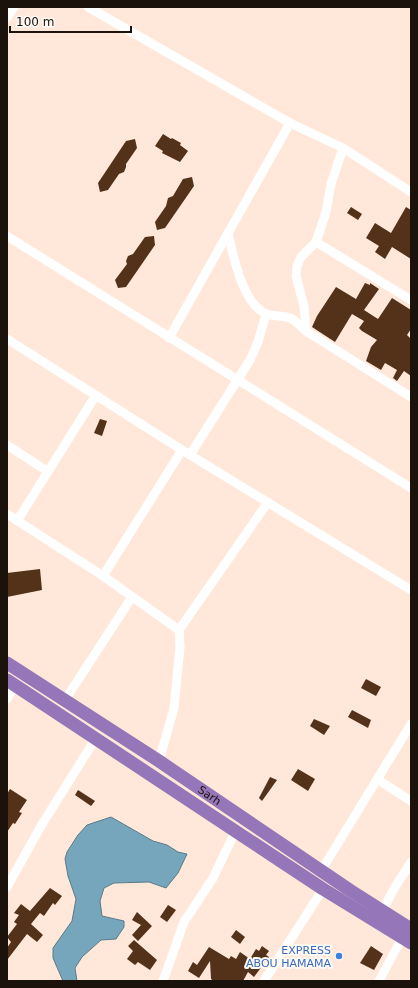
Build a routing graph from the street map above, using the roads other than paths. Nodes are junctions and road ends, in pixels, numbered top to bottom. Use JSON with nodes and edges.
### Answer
{"nodes":[{"id":1,"x":14,"y":7,"type":"edge"},
{"id":2,"x":88,"y":7,"type":"edge"},
{"id":3,"x":7,"y":18,"type":"edge"},
{"id":4,"x":290,"y":123,"type":"junction"},
{"id":5,"x":343,"y":148,"type":"junction"},
{"id":6,"x":411,"y":192,"type":"edge"},
{"id":7,"x":228,"y":233,"type":"junction"},
{"id":8,"x":7,"y":236,"type":"edge"},
{"id":9,"x":316,"y":242,"type":"junction"},
{"id":10,"x":411,"y":300,"type":"edge"},
{"id":11,"x":266,"y":314,"type":"junction"},
{"id":12,"x":306,"y":331,"type":"junction"},
{"id":13,"x":169,"y":338,"type":"junction"},
{"id":14,"x":7,"y":339,"type":"edge"},
{"id":15,"x":237,"y":380,"type":"junction"},
{"id":16,"x":96,"y":395,"type":"junction"},
{"id":17,"x":411,"y":398,"type":"edge"},
{"id":18,"x":7,"y":445,"type":"edge"},
{"id":19,"x":186,"y":453,"type":"junction"},
{"id":20,"x":47,"y":471,"type":"junction"},
{"id":21,"x":411,"y":488,"type":"edge"},
{"id":22,"x":268,"y":502,"type":"junction"},
{"id":23,"x":7,"y":514,"type":"edge"},
{"id":24,"x":16,"y":520,"type":"junction"},
{"id":25,"x":103,"y":576,"type":"junction"},
{"id":26,"x":411,"y":590,"type":"edge"},
{"id":27,"x":132,"y":597,"type":"junction"},
{"id":28,"x":179,"y":630,"type":"junction"},
{"id":29,"x":7,"y":663,"type":"edge"},
{"id":30,"x":11,"y":682,"type":"edge"},
{"id":31,"x":7,"y":699,"type":"edge"},
{"id":32,"x":65,"y":700,"type":"junction"},
{"id":33,"x":411,"y":724,"type":"edge"},
{"id":34,"x":96,"y":738,"type":"junction"},
{"id":35,"x":159,"y":761,"type":"junction"},
{"id":36,"x":377,"y":779,"type":"junction"},
{"id":37,"x":411,"y":801,"type":"edge"},
{"id":38,"x":236,"y":830,"type":"junction"},
{"id":39,"x":411,"y":862,"type":"edge"},
{"id":40,"x":321,"y":871,"type":"junction"},
{"id":41,"x":7,"y":887,"type":"edge"},
{"id":42,"x":323,"y":888,"type":"junction"},
{"id":43,"x":382,"y":911,"type":"junction"},
{"id":44,"x":408,"y":937,"type":"edge"},
{"id":45,"x":163,"y":981,"type":"edge"},
{"id":46,"x":264,"y":981,"type":"edge"},
{"id":47,"x":379,"y":981,"type":"edge"}],
"edges":[{"from":1,"to":3,"type":"street"},
{"from":2,"to":4,"type":"street"},
{"from":4,"to":5,"type":"street"},
{"from":4,"to":7,"type":"street"},
{"from":5,"to":6,"type":"street"},
{"from":5,"to":9,"type":"street"},
{"from":7,"to":11,"type":"street"},
{"from":7,"to":13,"type":"street"},
{"from":8,"to":13,"type":"street"},
{"from":9,"to":10,"type":"street"},
{"from":9,"to":12,"type":"street"},
{"from":11,"to":12,"type":"street"},
{"from":11,"to":15,"type":"street"},
{"from":12,"to":17,"type":"street"},
{"from":13,"to":15,"type":"street"},
{"from":14,"to":16,"type":"street"},
{"from":15,"to":19,"type":"street"},
{"from":15,"to":21,"type":"street"},
{"from":16,"to":19,"type":"street"},
{"from":16,"to":20,"type":"street"},
{"from":18,"to":20,"type":"street"},
{"from":19,"to":22,"type":"street"},
{"from":19,"to":25,"type":"street"},
{"from":20,"to":24,"type":"street"},
{"from":22,"to":26,"type":"street"},
{"from":22,"to":28,"type":"street"},
{"from":23,"to":24,"type":"street"},
{"from":24,"to":25,"type":"street"},
{"from":25,"to":27,"type":"street"},
{"from":27,"to":28,"type":"street"},
{"from":27,"to":32,"type":"street"},
{"from":28,"to":35,"type":"street"},
{"from":29,"to":32,"type":"highway","name":"Sarh"},
{"from":30,"to":31,"type":"street"},
{"from":30,"to":34,"type":"highway","name":"Sarh"},
{"from":32,"to":35,"type":"highway","name":"Sarh"},
{"from":33,"to":36,"type":"street"},
{"from":34,"to":38,"type":"highway","name":"Sarh"},
{"from":34,"to":41,"type":"street"},
{"from":35,"to":40,"type":"highway","name":"Sarh"},
{"from":36,"to":37,"type":"street"},
{"from":36,"to":40,"type":"street"},
{"from":38,"to":42,"type":"highway","name":"Sarh"},
{"from":38,"to":45,"type":"street"},
{"from":39,"to":43,"type":"street"},
{"from":40,"to":43,"type":"highway","name":"Sarh"},
{"from":42,"to":44,"type":"highway","name":"Sarh"},
{"from":42,"to":46,"type":"street"},
{"from":43,"to":44,"type":"highway","name":"Sarh"},
{"from":44,"to":47,"type":"street"}]}
